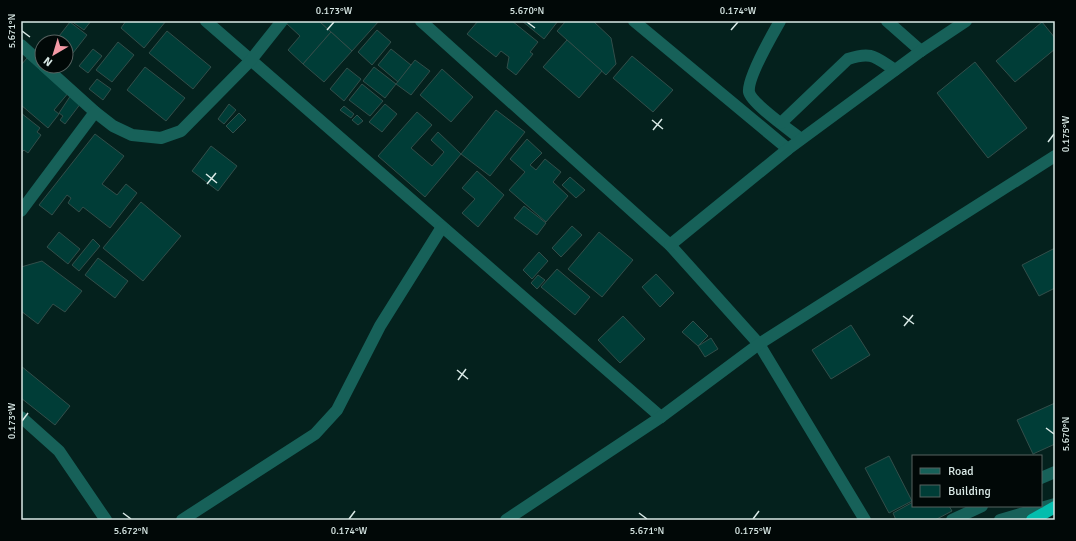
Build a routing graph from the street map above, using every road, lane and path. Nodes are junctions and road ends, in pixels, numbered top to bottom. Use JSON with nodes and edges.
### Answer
{"nodes":[{"id":1,"x":206,"y":21,"type":"edge"},
{"id":2,"x":282,"y":21,"type":"edge"},
{"id":3,"x":421,"y":21,"type":"edge"},
{"id":4,"x":634,"y":21,"type":"edge"},
{"id":5,"x":780,"y":21,"type":"edge"},
{"id":6,"x":887,"y":21,"type":"edge"},
{"id":7,"x":966,"y":21,"type":"edge"},
{"id":8,"x":21,"y":45,"type":"edge"},
{"id":9,"x":921,"y":51,"type":"junction"},
{"id":10,"x":34,"y":57,"type":"edge"},
{"id":11,"x":250,"y":60,"type":"junction"},
{"id":12,"x":895,"y":70,"type":"junction"},
{"id":13,"x":53,"y":74,"type":"edge"},
{"id":14,"x":95,"y":112,"type":"junction"},
{"id":15,"x":781,"y":123,"type":"junction"},
{"id":16,"x":801,"y":139,"type":"junction"},
{"id":17,"x":788,"y":149,"type":"junction"},
{"id":18,"x":1055,"y":156,"type":"edge"},
{"id":19,"x":21,"y":211,"type":"edge"},
{"id":20,"x":442,"y":227,"type":"junction"},
{"id":21,"x":670,"y":245,"type":"junction"},
{"id":22,"x":759,"y":344,"type":"junction"},
{"id":23,"x":21,"y":417,"type":"edge"},
{"id":24,"x":661,"y":417,"type":"junction"},
{"id":25,"x":1055,"y":472,"type":"edge"},
{"id":26,"x":1042,"y":478,"type":"edge"},
{"id":27,"x":1055,"y":505,"type":"edge"},
{"id":28,"x":980,"y":507,"type":"edge"},
{"id":29,"x":106,"y":520,"type":"edge"},
{"id":30,"x":182,"y":520,"type":"edge"},
{"id":31,"x":506,"y":520,"type":"edge"},
{"id":32,"x":865,"y":520,"type":"edge"},
{"id":33,"x":952,"y":520,"type":"edge"},
{"id":34,"x":1000,"y":520,"type":"edge"},
{"id":35,"x":1032,"y":520,"type":"edge"}],
"edges":[{"from":1,"to":11,"type":"street"},
{"from":2,"to":11,"type":"street"},
{"from":3,"to":21,"type":"street"},
{"from":4,"to":17,"type":"street"},
{"from":5,"to":15,"type":"street"},
{"from":6,"to":9,"type":"street"},
{"from":7,"to":9,"type":"street"},
{"from":8,"to":10,"type":"street"},
{"from":9,"to":12,"type":"street"},
{"from":11,"to":14,"type":"street"},
{"from":11,"to":20,"type":"street"},
{"from":12,"to":15,"type":"street"},
{"from":12,"to":16,"type":"street"},
{"from":13,"to":14,"type":"street"},
{"from":14,"to":19,"type":"street"},
{"from":15,"to":16,"type":"street"},
{"from":16,"to":17,"type":"street"},
{"from":17,"to":21,"type":"street"},
{"from":18,"to":22,"type":"street"},
{"from":20,"to":24,"type":"street"},
{"from":20,"to":30,"type":"street"},
{"from":21,"to":22,"type":"street"},
{"from":22,"to":24,"type":"street"},
{"from":22,"to":32,"type":"street"},
{"from":23,"to":29,"type":"street"},
{"from":24,"to":31,"type":"street"},
{"from":25,"to":26,"type":"street"},
{"from":27,"to":34,"type":"street"},
{"from":27,"to":35,"type":"highway"},
{"from":28,"to":33,"type":"street"}]}
